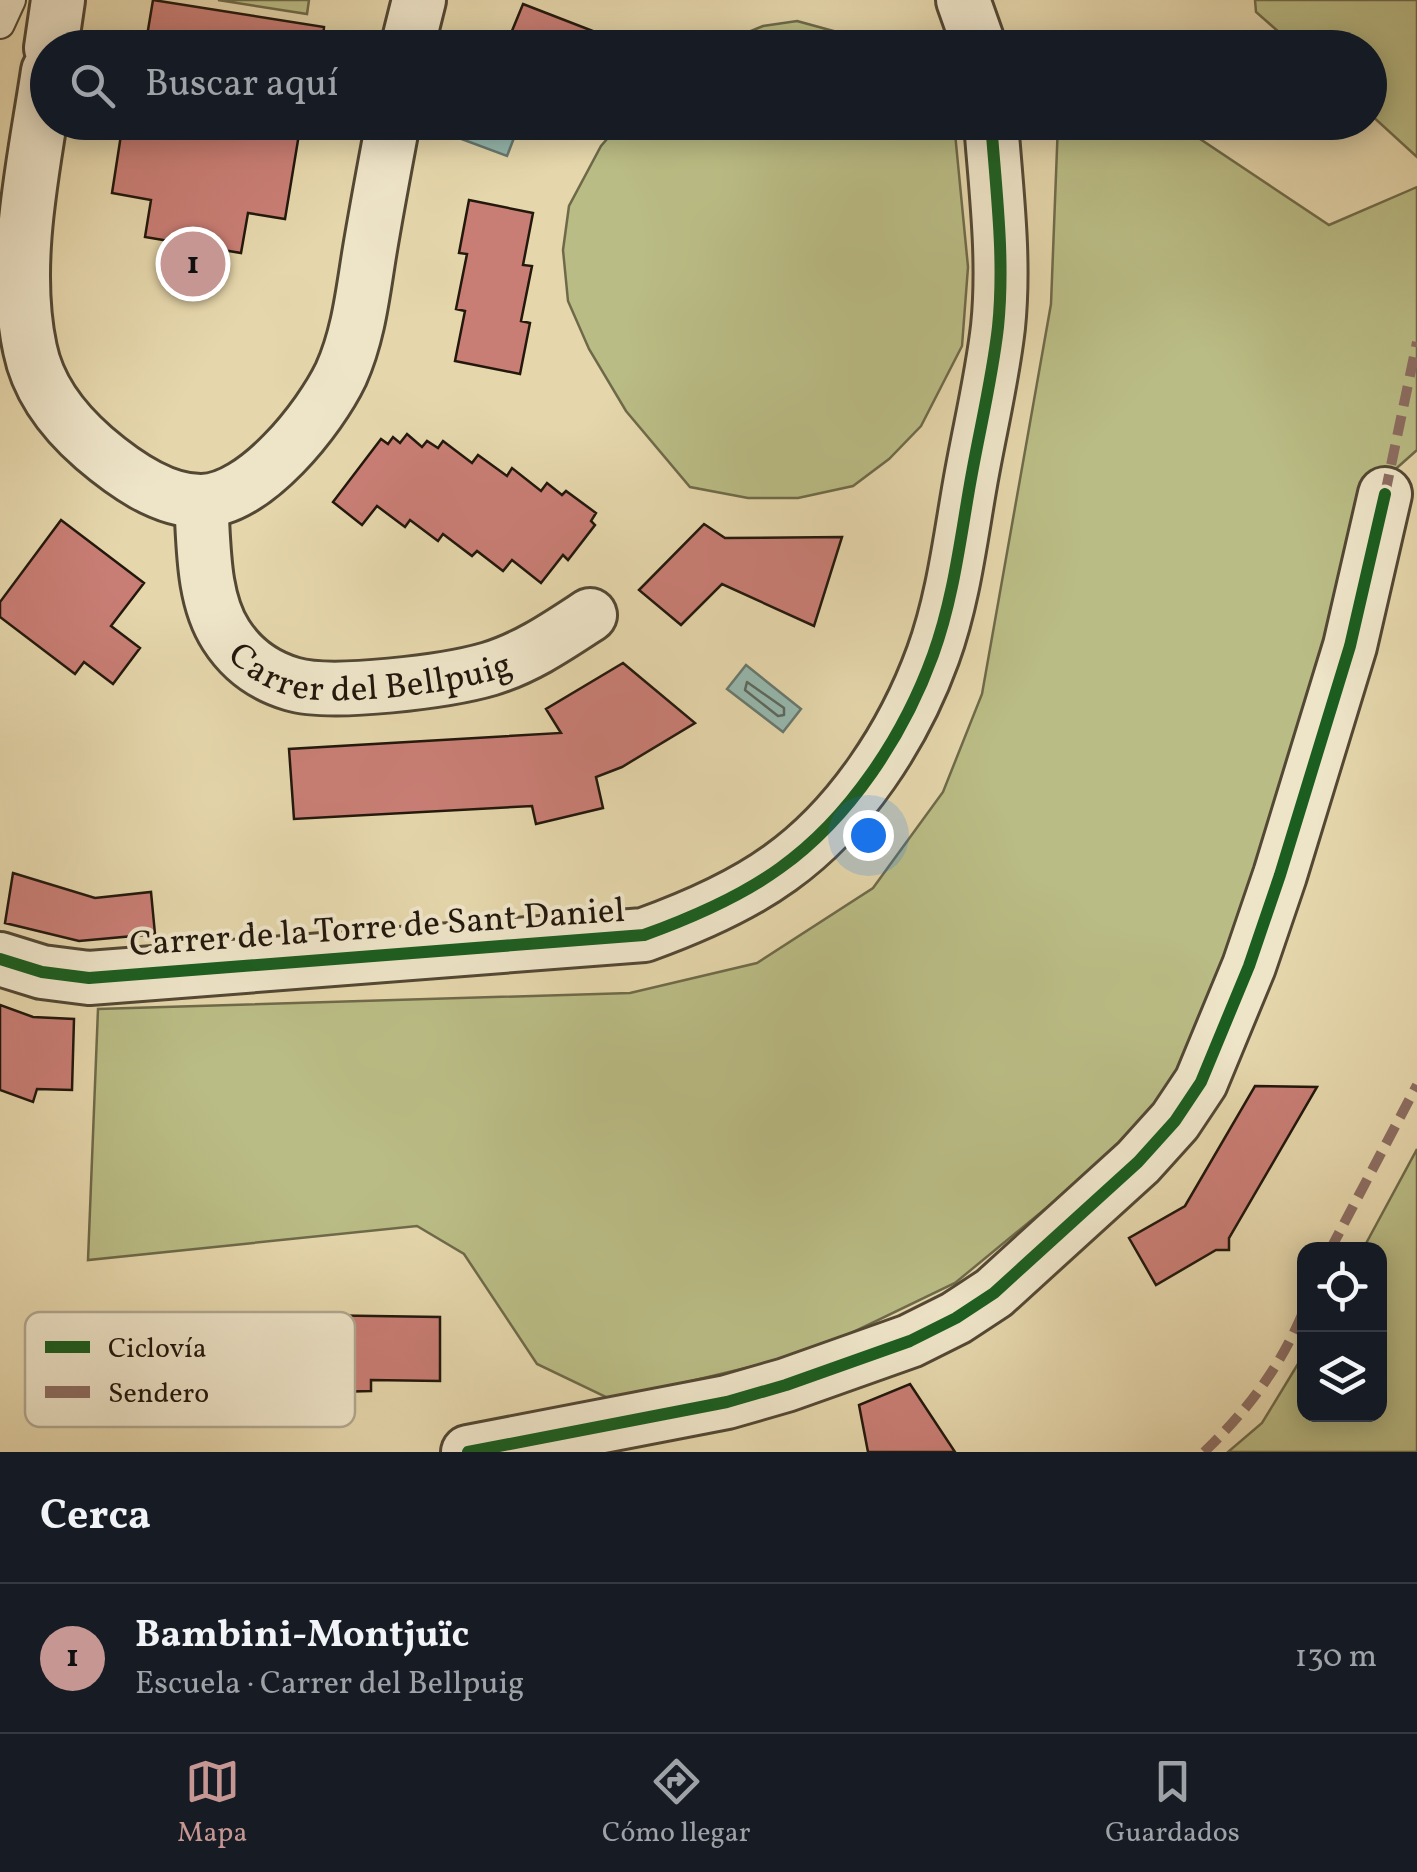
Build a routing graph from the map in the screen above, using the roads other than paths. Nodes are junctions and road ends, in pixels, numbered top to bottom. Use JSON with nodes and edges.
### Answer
{"nodes":[{"id":1,"x":12,"y":0,"type":"edge"},
{"id":2,"x":58,"y":0,"type":"edge"},
{"id":3,"x":419,"y":0,"type":"edge"},
{"id":4,"x":964,"y":0,"type":"edge"},
{"id":5,"x":0,"y":24,"type":"edge"},
{"id":6,"x":54,"y":30,"type":"edge"},
{"id":7,"x":412,"y":30,"type":"edge"},
{"id":8,"x":974,"y":30,"type":"edge"},
{"id":9,"x":39,"y":140,"type":"edge"},
{"id":10,"x":390,"y":140,"type":"edge"},
{"id":11,"x":993,"y":140,"type":"edge"},
{"id":12,"x":1385,"y":494,"type":"dead end"},
{"id":13,"x":201,"y":501,"type":"junction"},
{"id":14,"x":590,"y":615,"type":"dead end"},
{"id":15,"x":0,"y":958,"type":"edge"},
{"id":16,"x":468,"y":1452,"type":"edge"}],
"edges":[{"from":1,"to":5,"type":"lane"},
{"from":2,"to":6,"type":"street"},
{"from":3,"to":7,"type":"street"},
{"from":4,"to":8,"type":"street"},
{"from":9,"to":13,"type":"street"},
{"from":10,"to":13,"type":"street"},
{"from":11,"to":15,"type":"street","name":"Carrer de la Torre de Sant Daniel"},
{"from":12,"to":16,"type":"street"},
{"from":13,"to":14,"type":"street","name":"Carrer del Bellpuig"}]}
